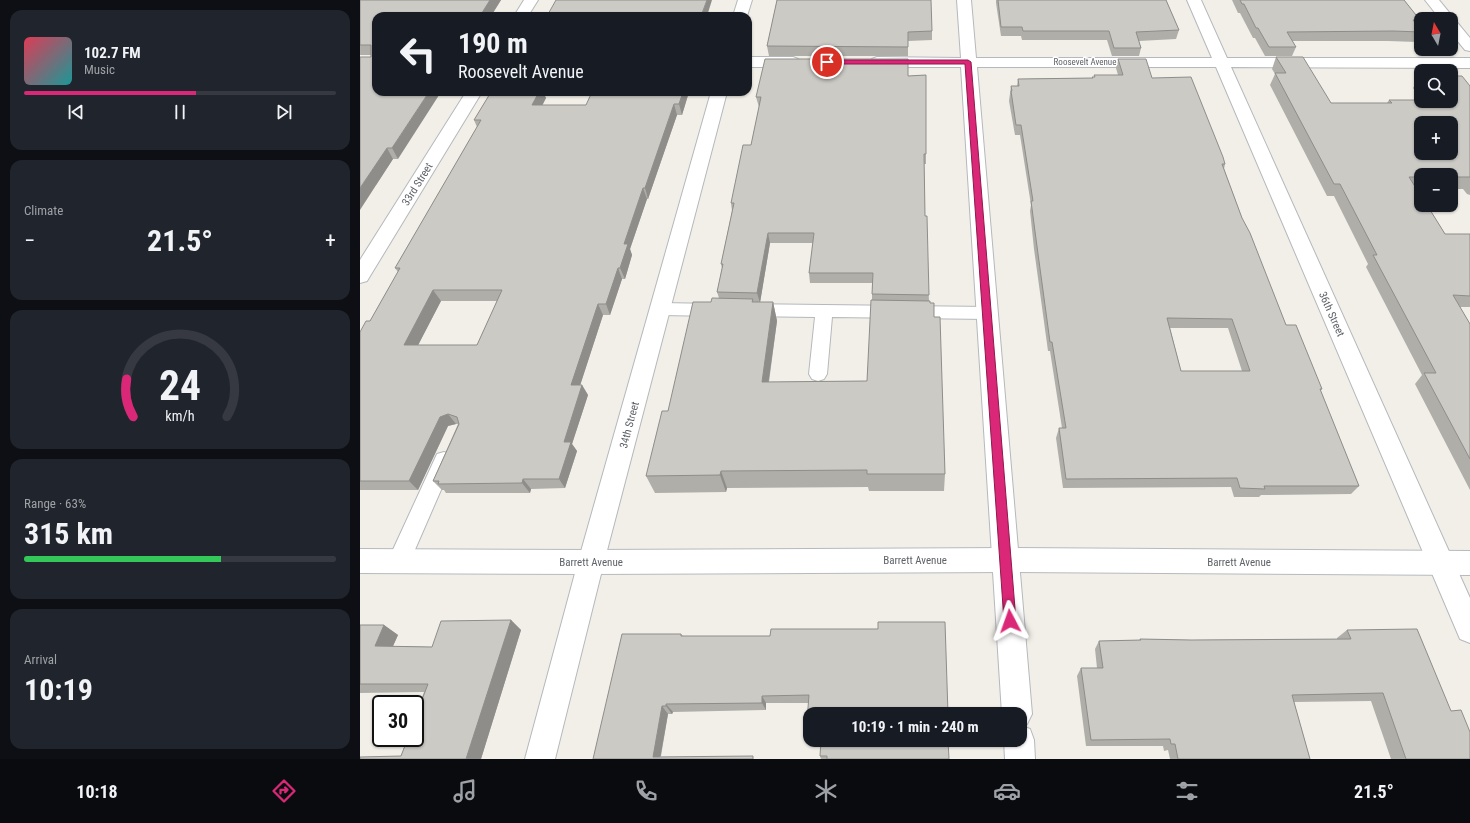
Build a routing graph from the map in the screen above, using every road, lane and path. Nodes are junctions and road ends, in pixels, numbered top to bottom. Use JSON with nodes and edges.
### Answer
{"nodes":[{"id":1,"x":531,"y":0,"type":"edge"},
{"id":2,"x":745,"y":0,"type":"edge"},
{"id":3,"x":964,"y":0,"type":"edge"},
{"id":4,"x":1194,"y":0,"type":"edge"},
{"id":5,"x":1432,"y":0,"type":"edge"},
{"id":6,"x":524,"y":12,"type":"edge"},
{"id":7,"x":741,"y":12,"type":"edge"},
{"id":8,"x":1441,"y":12,"type":"edge"},
{"id":9,"x":1458,"y":32,"type":"edge"},
{"id":10,"x":1470,"y":47,"type":"edge"},
{"id":11,"x":752,"y":62,"type":"edge"},
{"id":12,"x":811,"y":62,"type":"edge"},
{"id":13,"x":866,"y":62,"type":"edge"},
{"id":14,"x":968,"y":62,"type":"junction"},
{"id":15,"x":1221,"y":62,"type":"junction"},
{"id":16,"x":1470,"y":63,"type":"edge"},
{"id":17,"x":472,"y":96,"type":"edge"},
{"id":18,"x":718,"y":96,"type":"edge"},
{"id":19,"x":360,"y":276,"type":"edge"},
{"id":20,"x":660,"y":310,"type":"junction"},
{"id":21,"x":824,"y":311,"type":"junction"},
{"id":22,"x":988,"y":313,"type":"junction"},
{"id":23,"x":818,"y":374,"type":"dead end"},
{"id":24,"x":452,"y":440,"type":"edge"},
{"id":25,"x":1005,"y":560,"type":"junction"},
{"id":26,"x":360,"y":561,"type":"edge"},
{"id":27,"x":399,"y":561,"type":"junction"},
{"id":28,"x":591,"y":562,"type":"junction"},
{"id":29,"x":1441,"y":563,"type":"junction"},
{"id":30,"x":1470,"y":563,"type":"edge"},
{"id":31,"x":1470,"y":629,"type":"edge"},
{"id":32,"x":1016,"y":707,"type":"edge"},
{"id":33,"x":1019,"y":747,"type":"edge"},
{"id":34,"x":540,"y":759,"type":"edge"},
{"id":35,"x":1020,"y":759,"type":"edge"}],
"edges":[{"from":1,"to":6,"type":"street"},
{"from":2,"to":7,"type":"street"},
{"from":3,"to":14,"type":"street"},
{"from":4,"to":15,"type":"street","name":"36th Street"},
{"from":5,"to":8,"type":"street"},
{"from":9,"to":10,"type":"street"},
{"from":11,"to":12,"type":"street"},
{"from":13,"to":14,"type":"street","name":"Roosevelt Avenue"},
{"from":14,"to":15,"type":"street","name":"Roosevelt Avenue"},
{"from":14,"to":22,"type":"street"},
{"from":15,"to":16,"type":"street","name":"Roosevelt Avenue"},
{"from":15,"to":29,"type":"street","name":"36th Street"},
{"from":17,"to":19,"type":"street","name":"33rd Street"},
{"from":18,"to":20,"type":"street","name":"34th Street"},
{"from":20,"to":21,"type":"lane"},
{"from":20,"to":28,"type":"street","name":"34th Street"},
{"from":21,"to":22,"type":"lane"},
{"from":21,"to":23,"type":"lane"},
{"from":22,"to":25,"type":"street"},
{"from":24,"to":27,"type":"lane"},
{"from":25,"to":28,"type":"street","name":"Barrett Avenue"},
{"from":25,"to":29,"type":"street","name":"Barrett Avenue"},
{"from":25,"to":32,"type":"street"},
{"from":26,"to":27,"type":"street","name":"Barrett Avenue"},
{"from":27,"to":28,"type":"street","name":"Barrett Avenue"},
{"from":28,"to":34,"type":"street","name":"34th Street"},
{"from":29,"to":30,"type":"street","name":"Barrett Avenue"},
{"from":29,"to":31,"type":"street","name":"36th Street"},
{"from":33,"to":35,"type":"street"}]}
